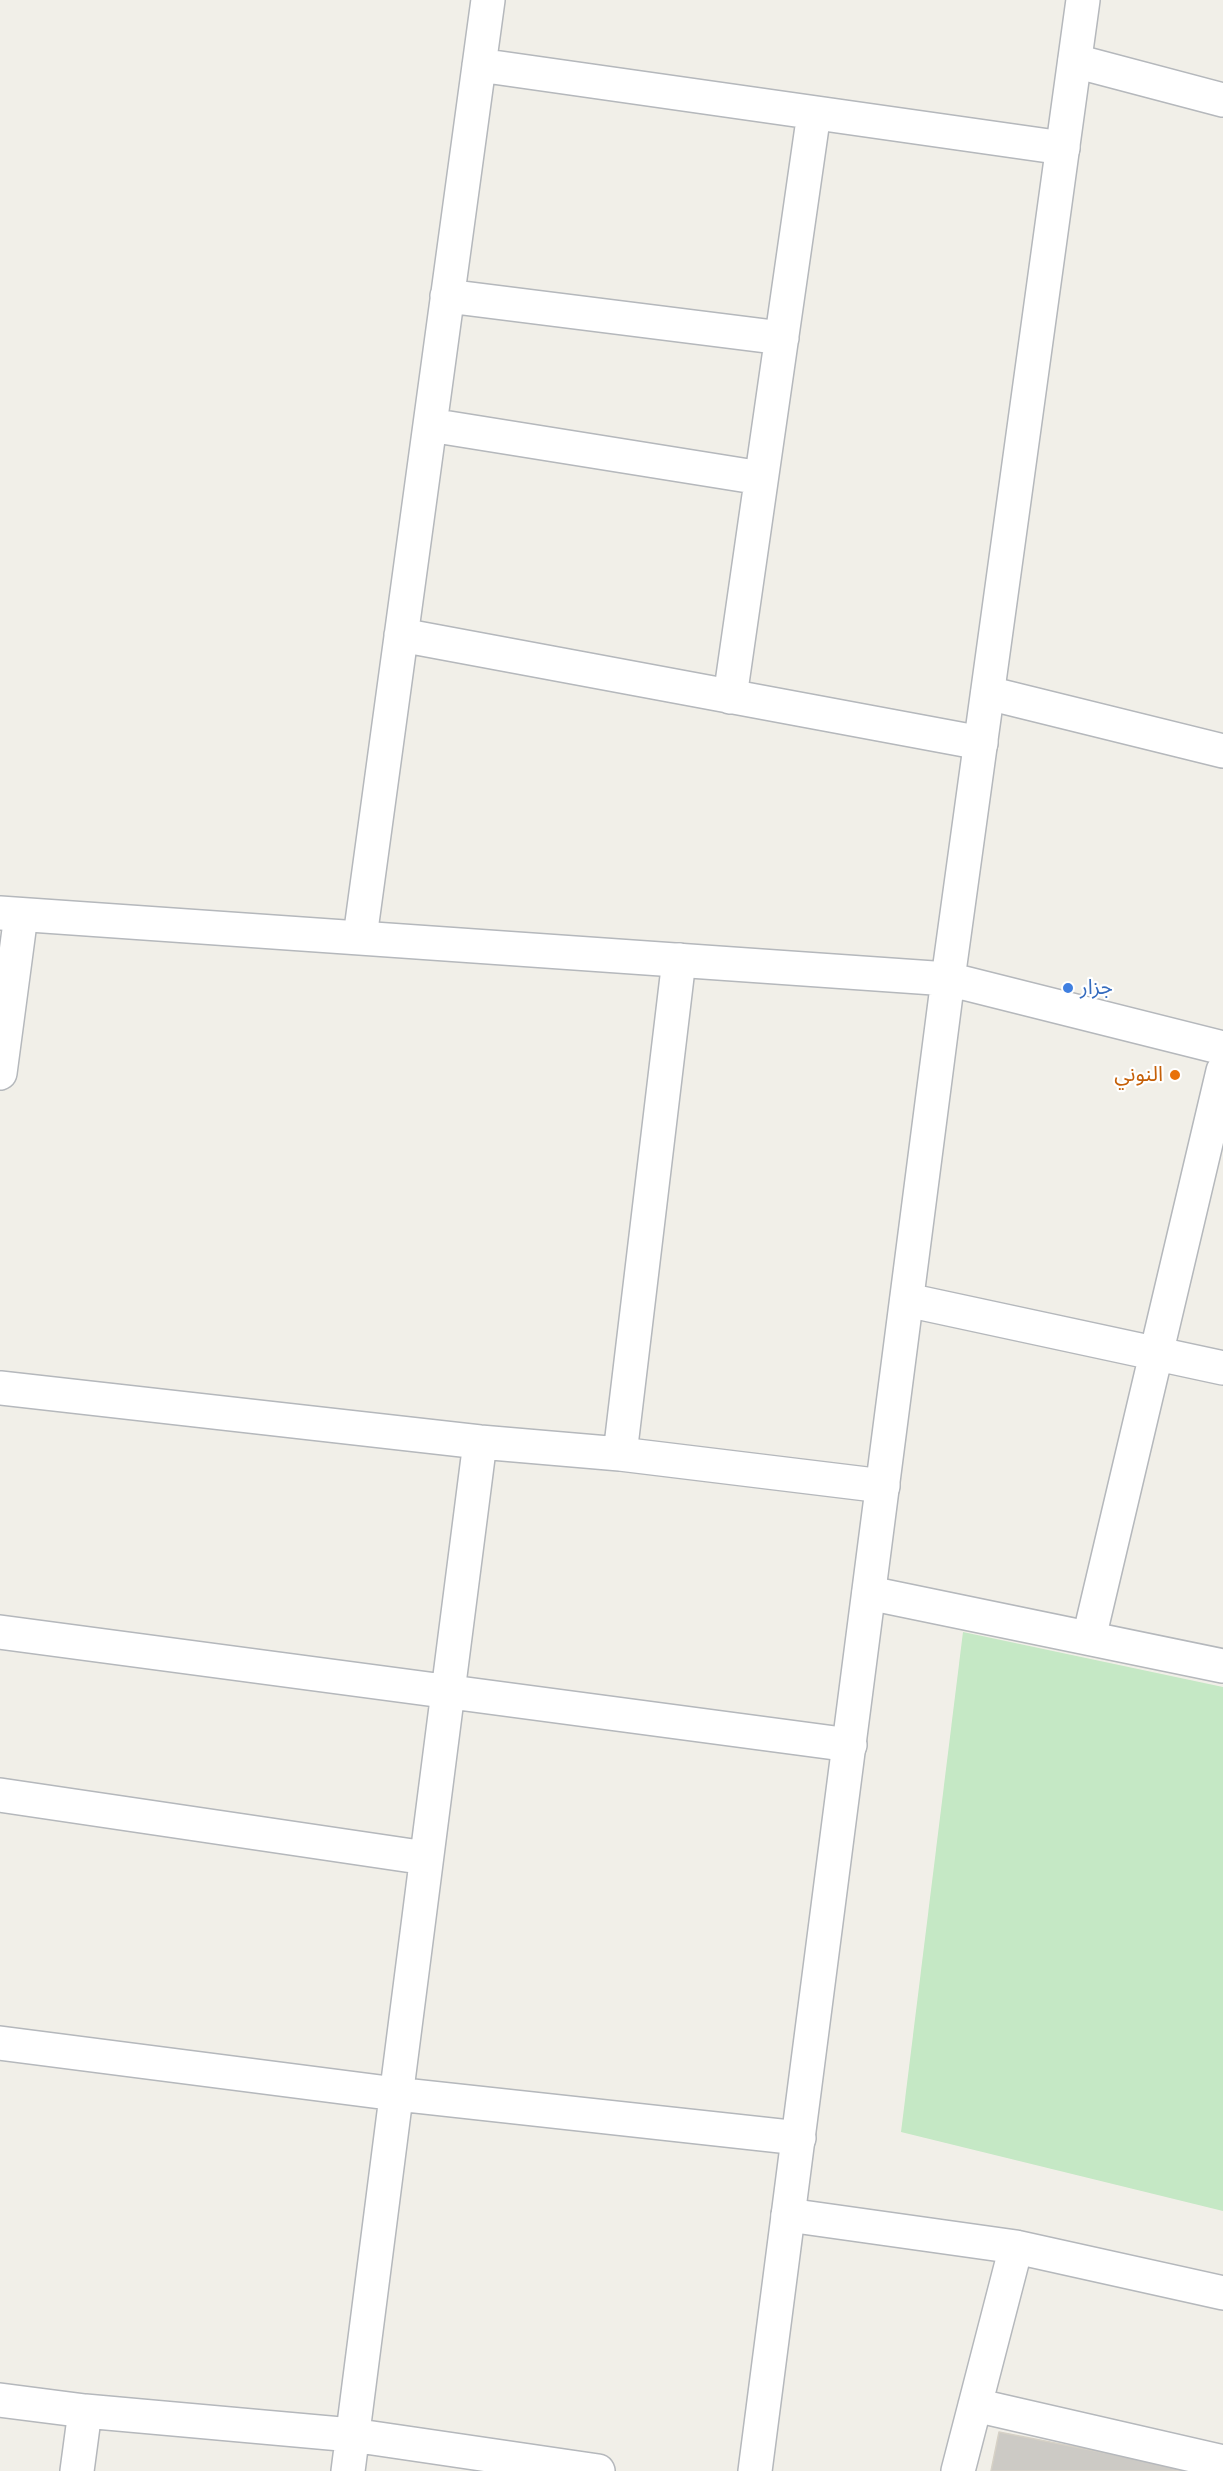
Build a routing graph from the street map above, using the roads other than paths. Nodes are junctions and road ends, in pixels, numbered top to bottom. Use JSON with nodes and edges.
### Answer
{"nodes":[{"id":1,"x":488,"y":0,"type":"edge"},
{"id":2,"x":1083,"y":0,"type":"edge"},
{"id":3,"x":1075,"y":61,"type":"junction"},
{"id":4,"x":479,"y":65,"type":"junction"},
{"id":5,"x":1223,"y":100,"type":"edge"},
{"id":6,"x":814,"y":112,"type":"junction"},
{"id":7,"x":1063,"y":148,"type":"junction"},
{"id":8,"x":447,"y":296,"type":"junction"},
{"id":9,"x":782,"y":338,"type":"junction"},
{"id":10,"x":430,"y":425,"type":"junction"},
{"id":11,"x":761,"y":478,"type":"junction"},
{"id":12,"x":401,"y":635,"type":"junction"},
{"id":13,"x":988,"y":693,"type":"junction"},
{"id":14,"x":730,"y":697,"type":"junction"},
{"id":15,"x":981,"y":742,"type":"junction"},
{"id":16,"x":1223,"y":751,"type":"edge"},
{"id":17,"x":11,"y":914,"type":"edge"},
{"id":18,"x":360,"y":937,"type":"junction"},
{"id":19,"x":679,"y":960,"type":"junction"},
{"id":20,"x":948,"y":979,"type":"junction"},
{"id":21,"x":1223,"y":1048,"type":"edge"},
{"id":22,"x":1223,"y":1071,"type":"edge"},
{"id":23,"x":0,"y":1073,"type":"edge"},
{"id":24,"x":907,"y":1300,"type":"junction"},
{"id":25,"x":1156,"y":1354,"type":"junction"},
{"id":26,"x":1223,"y":1368,"type":"edge"},
{"id":27,"x":0,"y":1388,"type":"edge"},
{"id":28,"x":480,"y":1442,"type":"junction"},
{"id":29,"x":620,"y":1454,"type":"junction"},
{"id":30,"x":883,"y":1486,"type":"junction"},
{"id":31,"x":869,"y":1593,"type":"junction"},
{"id":32,"x":0,"y":1632,"type":"edge"},
{"id":33,"x":1089,"y":1638,"type":"junction"},
{"id":34,"x":1223,"y":1666,"type":"edge"},
{"id":35,"x":448,"y":1690,"type":"junction"},
{"id":36,"x":850,"y":1745,"type":"junction"},
{"id":37,"x":0,"y":1795,"type":"edge"},
{"id":38,"x":426,"y":1858,"type":"junction"},
{"id":39,"x":0,"y":2043,"type":"edge"},
{"id":40,"x":396,"y":2094,"type":"junction"},
{"id":41,"x":799,"y":2138,"type":"junction"},
{"id":42,"x":788,"y":2215,"type":"junction"},
{"id":43,"x":1016,"y":2247,"type":"junction"},
{"id":44,"x":1223,"y":2294,"type":"edge"},
{"id":45,"x":0,"y":2400,"type":"edge"},
{"id":46,"x":975,"y":2405,"type":"junction"},
{"id":47,"x":85,"y":2411,"type":"junction"},
{"id":48,"x":352,"y":2435,"type":"junction"},
{"id":49,"x":1223,"y":2462,"type":"edge"},
{"id":50,"x":77,"y":2471,"type":"edge"},
{"id":51,"x":348,"y":2471,"type":"edge"},
{"id":52,"x":598,"y":2471,"type":"edge"},
{"id":53,"x":755,"y":2471,"type":"edge"},
{"id":54,"x":958,"y":2471,"type":"edge"}],
"edges":[{"from":1,"to":4,"type":"street"},
{"from":2,"to":3,"type":"street"},
{"from":3,"to":5,"type":"street"},
{"from":3,"to":7,"type":"street"},
{"from":4,"to":6,"type":"street"},
{"from":4,"to":8,"type":"street"},
{"from":6,"to":7,"type":"street"},
{"from":6,"to":9,"type":"street"},
{"from":7,"to":13,"type":"street"},
{"from":8,"to":9,"type":"street"},
{"from":8,"to":10,"type":"street"},
{"from":9,"to":11,"type":"street"},
{"from":10,"to":11,"type":"street"},
{"from":10,"to":12,"type":"street"},
{"from":11,"to":14,"type":"street"},
{"from":12,"to":14,"type":"street"},
{"from":12,"to":18,"type":"street"},
{"from":13,"to":15,"type":"street"},
{"from":13,"to":16,"type":"street"},
{"from":14,"to":15,"type":"street"},
{"from":15,"to":20,"type":"street"},
{"from":17,"to":18,"type":"street"},
{"from":17,"to":23,"type":"street"},
{"from":18,"to":19,"type":"street"},
{"from":19,"to":20,"type":"street"},
{"from":19,"to":29,"type":"street"},
{"from":20,"to":21,"type":"street"},
{"from":20,"to":24,"type":"street"},
{"from":22,"to":25,"type":"street"},
{"from":24,"to":25,"type":"street"},
{"from":24,"to":30,"type":"street"},
{"from":25,"to":26,"type":"street"},
{"from":25,"to":33,"type":"street"},
{"from":27,"to":28,"type":"street"},
{"from":28,"to":29,"type":"street"},
{"from":28,"to":35,"type":"street"},
{"from":29,"to":30,"type":"street"},
{"from":30,"to":31,"type":"street"},
{"from":31,"to":33,"type":"street"},
{"from":31,"to":36,"type":"street"},
{"from":32,"to":35,"type":"street"},
{"from":33,"to":34,"type":"street"},
{"from":35,"to":36,"type":"street"},
{"from":35,"to":38,"type":"street"},
{"from":36,"to":41,"type":"street"},
{"from":37,"to":38,"type":"street"},
{"from":38,"to":40,"type":"street"},
{"from":39,"to":40,"type":"street"},
{"from":40,"to":41,"type":"street"},
{"from":40,"to":48,"type":"street"},
{"from":41,"to":42,"type":"street"},
{"from":42,"to":43,"type":"street"},
{"from":42,"to":53,"type":"street"},
{"from":43,"to":44,"type":"street"},
{"from":43,"to":46,"type":"street"},
{"from":45,"to":47,"type":"street"},
{"from":46,"to":49,"type":"street"},
{"from":46,"to":54,"type":"street"},
{"from":47,"to":48,"type":"street"},
{"from":47,"to":50,"type":"street"},
{"from":48,"to":51,"type":"street"},
{"from":48,"to":52,"type":"street"}]}
